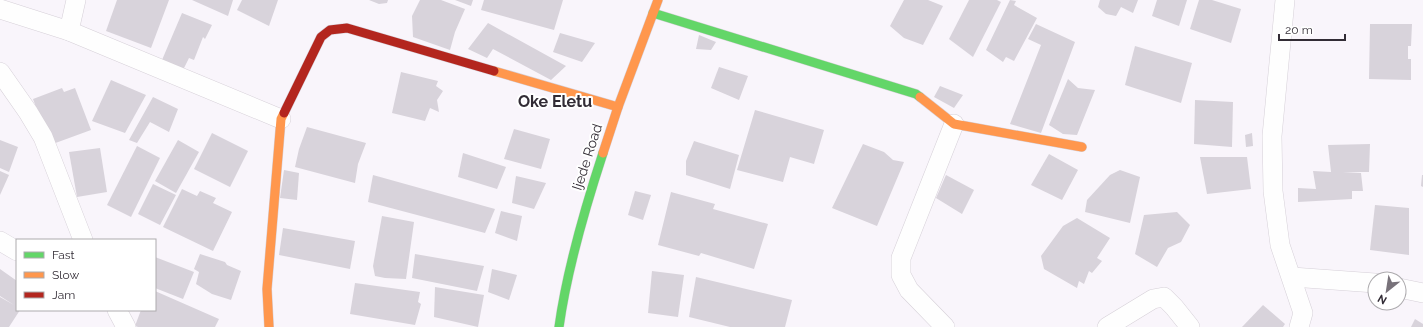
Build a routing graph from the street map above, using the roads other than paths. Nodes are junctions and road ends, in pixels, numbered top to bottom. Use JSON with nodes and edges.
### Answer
{"nodes":[{"id":1,"x":76,"y":0,"type":"edge"},
{"id":2,"x":658,"y":0,"type":"edge"},
{"id":3,"x":1285,"y":0,"type":"edge"},
{"id":4,"x":0,"y":9,"type":"edge"},
{"id":5,"x":653,"y":13,"type":"junction"},
{"id":6,"x":70,"y":31,"type":"junction"},
{"id":7,"x":0,"y":72,"type":"edge"},
{"id":8,"x":618,"y":107,"type":"junction"},
{"id":9,"x":281,"y":119,"type":"junction"},
{"id":10,"x":954,"y":124,"type":"junction"},
{"id":11,"x":1082,"y":147,"type":"dead end"},
{"id":12,"x":83,"y":239,"type":"edge"},
{"id":13,"x":0,"y":241,"type":"edge"},
{"id":14,"x":16,"y":250,"type":"edge"},
{"id":15,"x":1292,"y":277,"type":"junction"},
{"id":16,"x":1367,"y":282,"type":"edge"},
{"id":17,"x":1407,"y":290,"type":"edge"},
{"id":18,"x":1423,"y":293,"type":"edge"},
{"id":19,"x":118,"y":311,"type":"edge"},
{"id":20,"x":126,"y":327,"type":"edge"},
{"id":21,"x":269,"y":327,"type":"edge"},
{"id":22,"x":559,"y":327,"type":"edge"},
{"id":23,"x":945,"y":327,"type":"edge"},
{"id":24,"x":1107,"y":327,"type":"edge"},
{"id":25,"x":1190,"y":327,"type":"edge"},
{"id":26,"x":1299,"y":327,"type":"edge"}],
"edges":[{"from":1,"to":6,"type":"street"},
{"from":2,"to":5,"type":"street","name":"Ijede Road"},
{"from":3,"to":15,"type":"street"},
{"from":4,"to":6,"type":"street"},
{"from":5,"to":8,"type":"street","name":"Ijede Road"},
{"from":5,"to":10,"type":"street"},
{"from":6,"to":9,"type":"street"},
{"from":7,"to":12,"type":"street"},
{"from":8,"to":9,"type":"street"},
{"from":8,"to":22,"type":"street","name":"Ijede Road"},
{"from":9,"to":21,"type":"street"},
{"from":10,"to":11,"type":"street"},
{"from":10,"to":23,"type":"street"},
{"from":13,"to":14,"type":"street"},
{"from":15,"to":16,"type":"street"},
{"from":15,"to":26,"type":"street"},
{"from":17,"to":18,"type":"street"},
{"from":19,"to":20,"type":"street"},
{"from":24,"to":25,"type":"street"}]}
